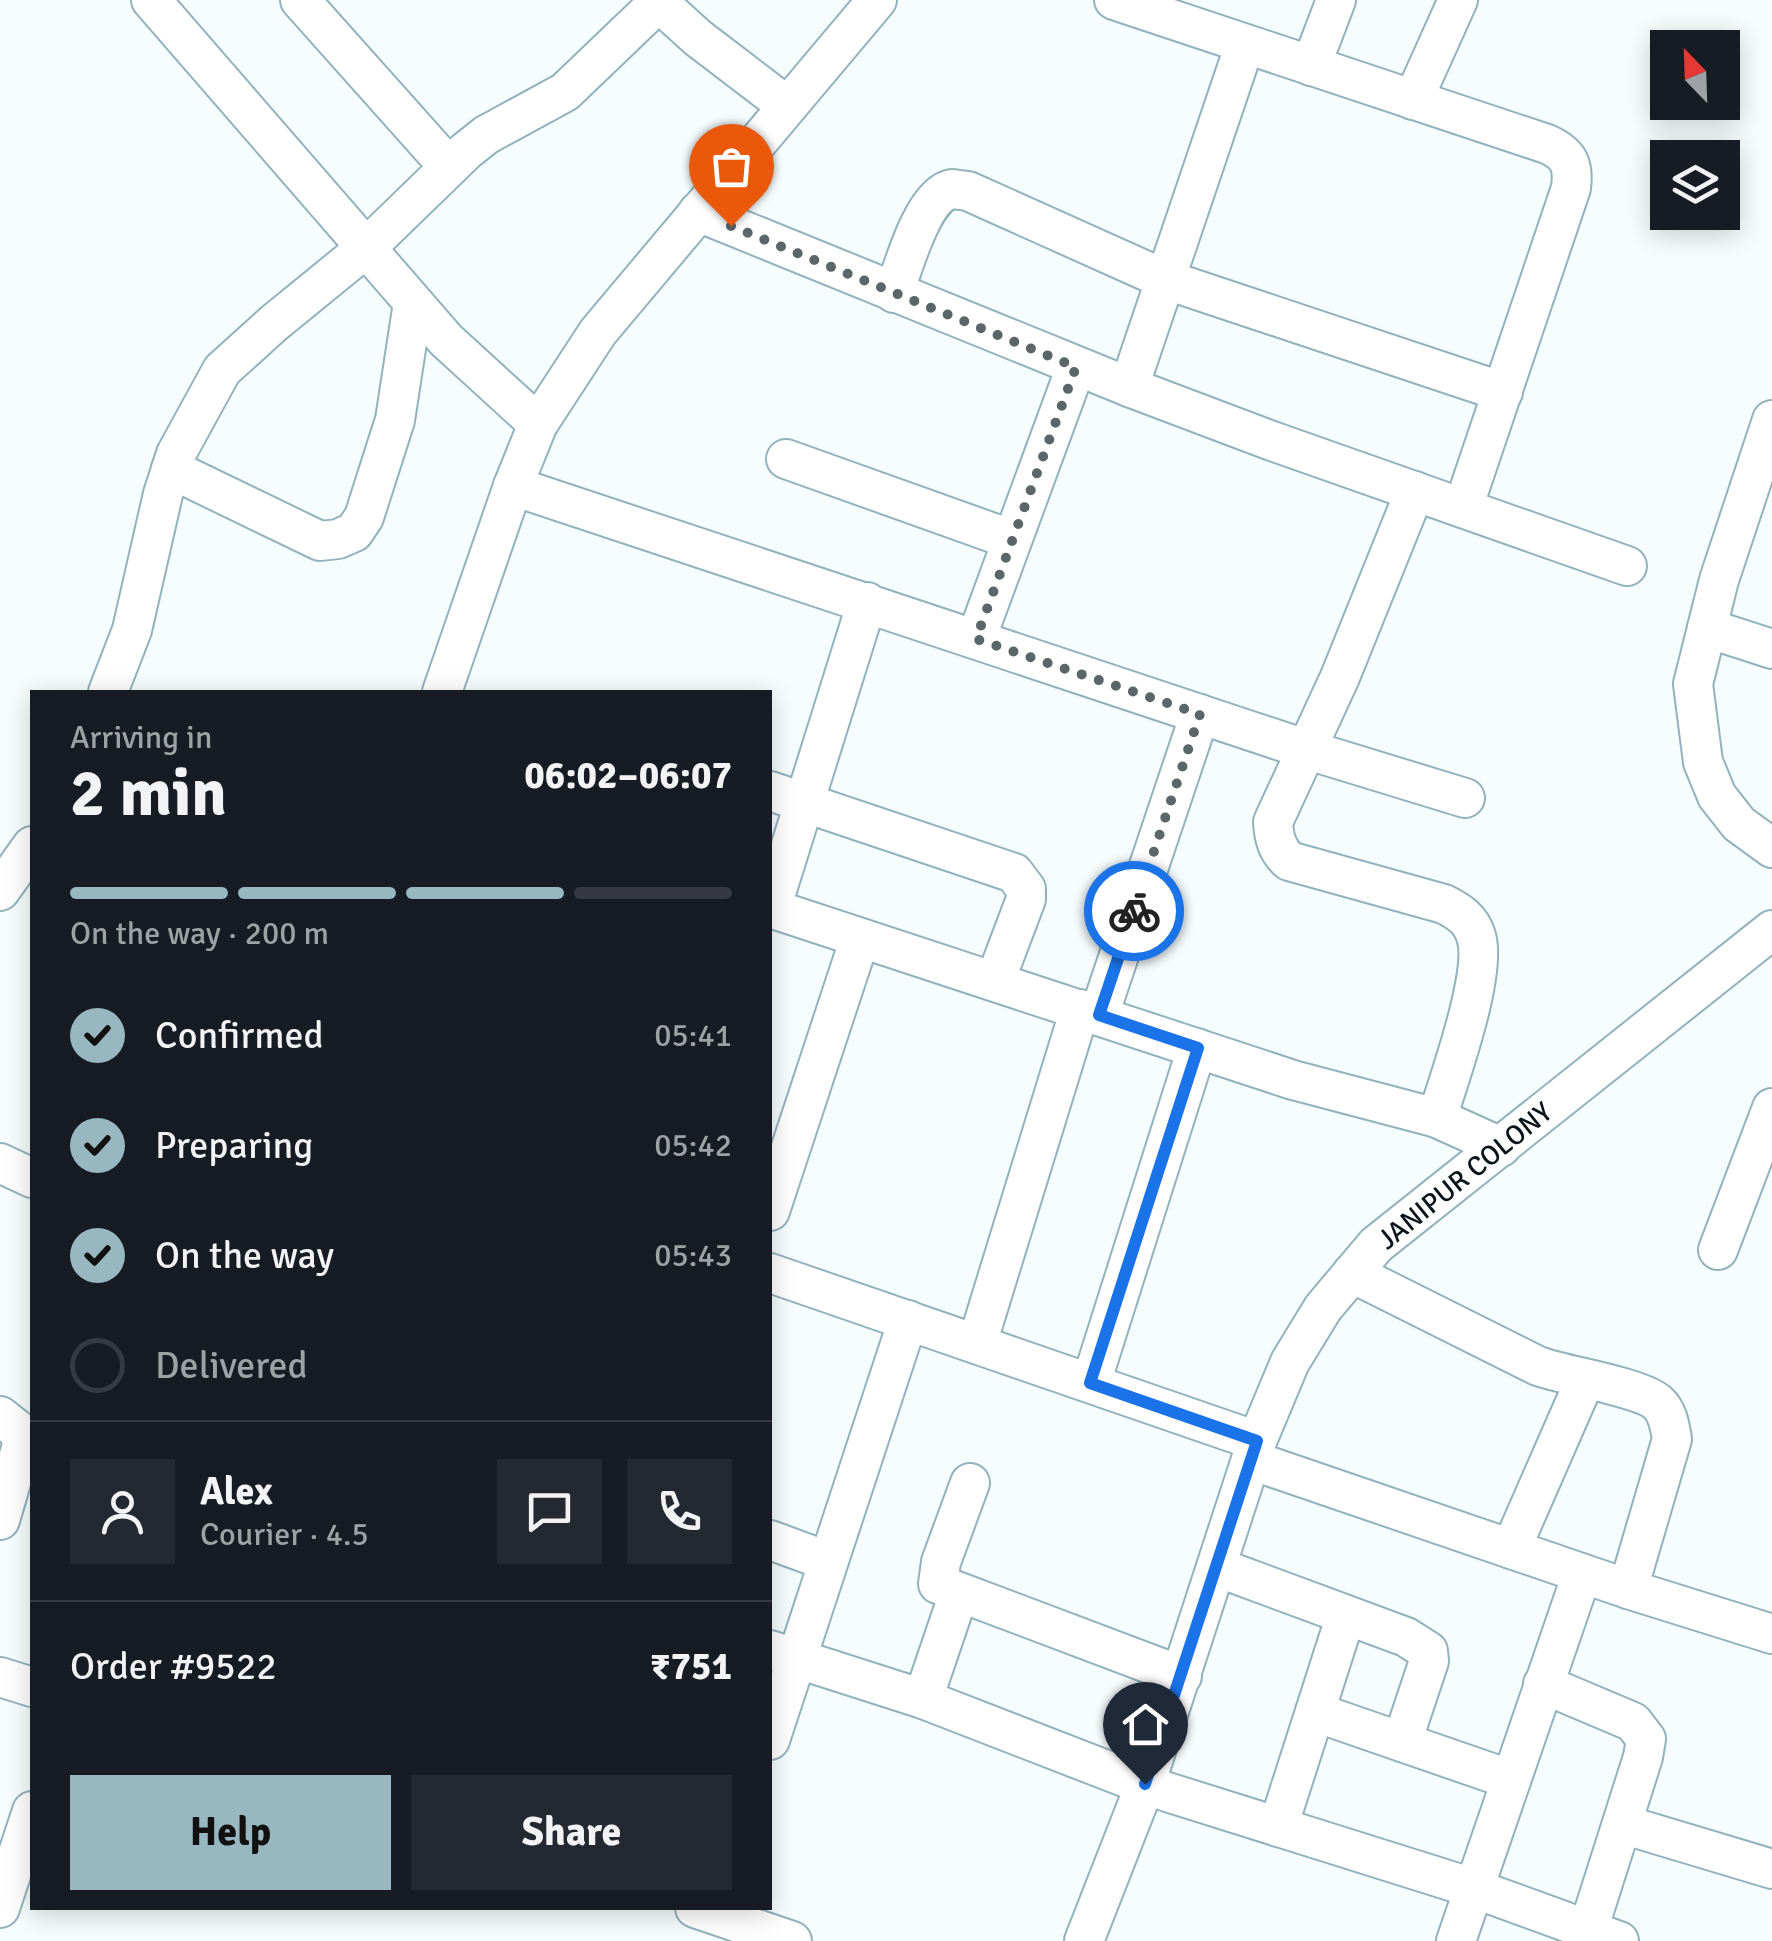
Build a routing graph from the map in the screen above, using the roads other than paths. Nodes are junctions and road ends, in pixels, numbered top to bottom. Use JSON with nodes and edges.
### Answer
{"nodes":[{"id":1,"x":152,"y":0,"type":"edge"},
{"id":2,"x":300,"y":0,"type":"edge"},
{"id":3,"x":877,"y":0,"type":"edge"},
{"id":4,"x":1114,"y":0,"type":"edge"},
{"id":5,"x":1336,"y":0,"type":"edge"},
{"id":6,"x":1458,"y":0,"type":"edge"},
{"id":7,"x":659,"y":1,"type":"edge"},
{"id":8,"x":1245,"y":44,"type":"junction"},
{"id":9,"x":1311,"y":66,"type":"junction"},
{"id":10,"x":1412,"y":100,"type":"junction"},
{"id":11,"x":788,"y":106,"type":"junction"},
{"id":12,"x":449,"y":167,"type":"junction"},
{"id":13,"x":698,"y":212,"type":"junction"},
{"id":14,"x":366,"y":248,"type":"junction"},
{"id":15,"x":1164,"y":278,"type":"junction"},
{"id":16,"x":894,"y":293,"type":"junction"},
{"id":17,"x":413,"y":303,"type":"junction"},
{"id":18,"x":1076,"y":367,"type":"junction"},
{"id":19,"x":1129,"y":387,"type":"junction"},
{"id":20,"x":1503,"y":392,"type":"junction"},
{"id":21,"x":538,"y":424,"type":"junction"},
{"id":22,"x":1771,"y":428,"type":"edge"},
{"id":23,"x":786,"y":460,"type":"dead end"},
{"id":24,"x":171,"y":470,"type":"junction"},
{"id":25,"x":513,"y":486,"type":"junction"},
{"id":26,"x":1415,"y":491,"type":"junction"},
{"id":27,"x":1464,"y":508,"type":"junction"},
{"id":28,"x":1010,"y":539,"type":"junction"},
{"id":29,"x":1627,"y":566,"type":"dead end"},
{"id":30,"x":867,"y":602,"type":"junction"},
{"id":31,"x":1707,"y":628,"type":"junction"},
{"id":32,"x":976,"y":639,"type":"junction"},
{"id":33,"x":1772,"y":649,"type":"edge"},
{"id":34,"x":454,"y":689,"type":"edge"},
{"id":35,"x":109,"y":690,"type":"edge"},
{"id":36,"x":1200,"y":714,"type":"junction"},
{"id":37,"x":1308,"y":750,"type":"junction"},
{"id":38,"x":787,"y":797,"type":"edge"},
{"id":39,"x":1465,"y":798,"type":"dead end"},
{"id":40,"x":1772,"y":848,"type":"edge"},
{"id":41,"x":30,"y":849,"type":"edge"},
{"id":42,"x":0,"y":891,"type":"edge"},
{"id":43,"x":772,"y":901,"type":"edge"},
{"id":44,"x":772,"y":908,"type":"edge"},
{"id":45,"x":1772,"y":930,"type":"edge"},
{"id":46,"x":860,"y":938,"type":"junction"},
{"id":47,"x":996,"y":982,"type":"junction"},
{"id":48,"x":1089,"y":1012,"type":"junction"},
{"id":49,"x":1198,"y":1048,"type":"junction"},
{"id":50,"x":1772,"y":1108,"type":"edge"},
{"id":51,"x":1437,"y":1118,"type":"junction"},
{"id":52,"x":1501,"y":1147,"type":"junction"},
{"id":53,"x":1758,"y":1191,"type":"edge"},
{"id":54,"x":772,"y":1205,"type":"edge"},
{"id":55,"x":1718,"y":1250,"type":"dead end"},
{"id":56,"x":772,"y":1273,"type":"edge"},
{"id":57,"x":1352,"y":1273,"type":"junction"},
{"id":58,"x":908,"y":1320,"type":"junction"},
{"id":59,"x":977,"y":1344,"type":"junction"},
{"id":60,"x":1585,"y":1380,"type":"junction"},
{"id":61,"x":1090,"y":1383,"type":"junction"},
{"id":62,"x":0,"y":1416,"type":"edge"},
{"id":63,"x":1254,"y":1451,"type":"junction"},
{"id":64,"x":970,"y":1482,"type":"dead end"},
{"id":65,"x":0,"y":1520,"type":"edge"},
{"id":66,"x":772,"y":1541,"type":"edge"},
{"id":67,"x":1511,"y":1550,"type":"junction"},
{"id":68,"x":827,"y":1562,"type":"junction"},
{"id":69,"x":1217,"y":1567,"type":"junction"},
{"id":70,"x":1582,"y":1574,"type":"junction"},
{"id":71,"x":1628,"y":1590,"type":"junction"},
{"id":72,"x":959,"y":1593,"type":"junction"},
{"id":73,"x":1346,"y":1615,"type":"junction"},
{"id":74,"x":1772,"y":1634,"type":"edge"},
{"id":75,"x":782,"y":1655,"type":"edge"},
{"id":76,"x":1182,"y":1676,"type":"junction"},
{"id":77,"x":0,"y":1677,"type":"edge"},
{"id":78,"x":1543,"y":1684,"type":"junction"},
{"id":79,"x":30,"y":1686,"type":"edge"},
{"id":80,"x":924,"y":1699,"type":"junction"},
{"id":81,"x":1315,"y":1712,"type":"junction"},
{"id":82,"x":772,"y":1726,"type":"edge"},
{"id":83,"x":1402,"y":1742,"type":"junction"},
{"id":84,"x":1510,"y":1779,"type":"junction"},
{"id":85,"x":1145,"y":1784,"type":"junction"},
{"id":86,"x":30,"y":1817,"type":"edge"},
{"id":87,"x":1622,"y":1824,"type":"junction"},
{"id":88,"x":1278,"y":1826,"type":"junction"},
{"id":89,"x":1772,"y":1870,"type":"edge"},
{"id":90,"x":1472,"y":1888,"type":"junction"},
{"id":91,"x":0,"y":1908,"type":"edge"},
{"id":92,"x":710,"y":1910,"type":"edge"},
{"id":93,"x":1603,"y":1935,"type":"edge"},
{"id":94,"x":792,"y":1941,"type":"edge"},
{"id":95,"x":1084,"y":1941,"type":"edge"},
{"id":96,"x":1456,"y":1941,"type":"edge"}],
"edges":[{"from":1,"to":14,"type":"street"},
{"from":2,"to":12,"type":"street"},
{"from":3,"to":11,"type":"street"},
{"from":4,"to":8,"type":"street"},
{"from":5,"to":9,"type":"street"},
{"from":6,"to":10,"type":"street"},
{"from":7,"to":11,"type":"street"},
{"from":7,"to":12,"type":"street"},
{"from":8,"to":9,"type":"street"},
{"from":8,"to":15,"type":"street"},
{"from":9,"to":10,"type":"street"},
{"from":10,"to":20,"type":"street"},
{"from":11,"to":13,"type":"street"},
{"from":12,"to":14,"type":"street"},
{"from":13,"to":16,"type":"street"},
{"from":13,"to":21,"type":"street"},
{"from":14,"to":17,"type":"street"},
{"from":14,"to":24,"type":"street"},
{"from":15,"to":16,"type":"street"},
{"from":15,"to":19,"type":"street"},
{"from":15,"to":20,"type":"street"},
{"from":16,"to":18,"type":"street"},
{"from":17,"to":21,"type":"street"},
{"from":17,"to":24,"type":"street"},
{"from":18,"to":19,"type":"street"},
{"from":18,"to":28,"type":"street"},
{"from":19,"to":26,"type":"street"},
{"from":20,"to":27,"type":"street"},
{"from":21,"to":25,"type":"street"},
{"from":22,"to":31,"type":"street"},
{"from":23,"to":28,"type":"street"},
{"from":24,"to":35,"type":"street"},
{"from":25,"to":30,"type":"street"},
{"from":25,"to":34,"type":"street"},
{"from":26,"to":27,"type":"street"},
{"from":26,"to":37,"type":"street"},
{"from":27,"to":29,"type":"street"},
{"from":28,"to":32,"type":"street"},
{"from":30,"to":32,"type":"street"},
{"from":30,"to":38,"type":"street"},
{"from":31,"to":33,"type":"street"},
{"from":31,"to":40,"type":"street"},
{"from":32,"to":36,"type":"street"},
{"from":36,"to":37,"type":"street"},
{"from":36,"to":48,"type":"street"},
{"from":37,"to":39,"type":"street"},
{"from":37,"to":51,"type":"street"},
{"from":38,"to":43,"type":"street"},
{"from":38,"to":47,"type":"street"},
{"from":41,"to":42,"type":"street"},
{"from":44,"to":46,"type":"street"},
{"from":45,"to":52,"type":"street","name":"JANIPUR COLONY"},
{"from":46,"to":47,"type":"street"},
{"from":46,"to":54,"type":"street"},
{"from":47,"to":48,"type":"street"},
{"from":48,"to":49,"type":"street"},
{"from":48,"to":59,"type":"street"},
{"from":49,"to":51,"type":"street"},
{"from":49,"to":61,"type":"street"},
{"from":50,"to":53,"type":"street"},
{"from":51,"to":52,"type":"street"},
{"from":52,"to":57,"type":"street","name":"JANIPUR COLONY"},
{"from":53,"to":55,"type":"street"},
{"from":56,"to":58,"type":"street"},
{"from":57,"to":60,"type":"street"},
{"from":57,"to":63,"type":"street","name":"JANIPUR COLONY"},
{"from":58,"to":59,"type":"street"},
{"from":58,"to":68,"type":"street"},
{"from":59,"to":61,"type":"street"},
{"from":60,"to":67,"type":"street"},
{"from":60,"to":71,"type":"street"},
{"from":61,"to":63,"type":"street"},
{"from":62,"to":65,"type":"street"},
{"from":63,"to":67,"type":"street"},
{"from":63,"to":69,"type":"street","name":"JANIPUR COLONY"},
{"from":64,"to":72,"type":"street"},
{"from":66,"to":68,"type":"street"},
{"from":67,"to":70,"type":"street"},
{"from":68,"to":75,"type":"street"},
{"from":69,"to":73,"type":"street"},
{"from":69,"to":76,"type":"street","name":"JANIPUR COLONY"},
{"from":70,"to":71,"type":"street"},
{"from":70,"to":78,"type":"street"},
{"from":71,"to":74,"type":"street"},
{"from":72,"to":76,"type":"street"},
{"from":72,"to":80,"type":"street"},
{"from":73,"to":81,"type":"street"},
{"from":73,"to":83,"type":"street"},
{"from":75,"to":80,"type":"street"},
{"from":75,"to":82,"type":"street"},
{"from":76,"to":85,"type":"street","name":"JANIPUR COLONY"},
{"from":77,"to":79,"type":"street"},
{"from":78,"to":84,"type":"street"},
{"from":78,"to":87,"type":"street"},
{"from":80,"to":85,"type":"street"},
{"from":81,"to":83,"type":"street"},
{"from":81,"to":88,"type":"street"},
{"from":83,"to":84,"type":"street"},
{"from":84,"to":90,"type":"street"},
{"from":85,"to":88,"type":"street"},
{"from":85,"to":95,"type":"street","name":"JANIPUR COLONY"},
{"from":86,"to":91,"type":"street"},
{"from":87,"to":89,"type":"street"},
{"from":87,"to":93,"type":"street"},
{"from":88,"to":90,"type":"street"},
{"from":90,"to":93,"type":"street"},
{"from":90,"to":96,"type":"street"},
{"from":92,"to":94,"type":"street"}]}
